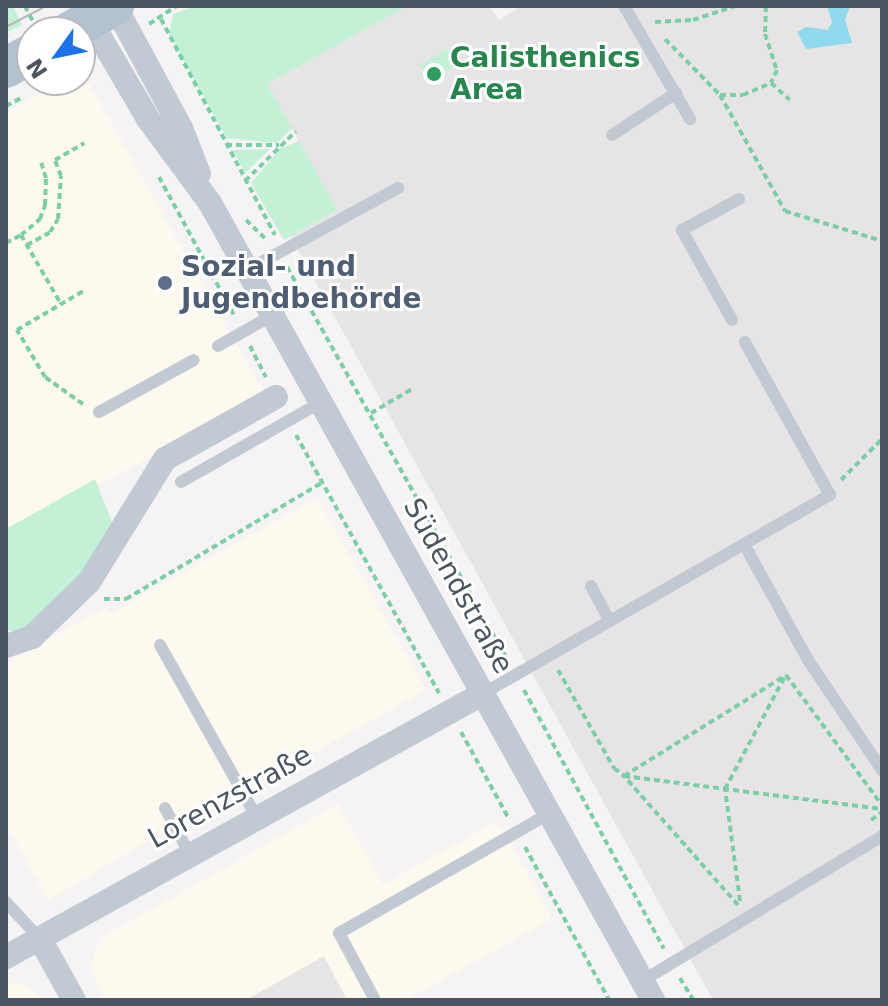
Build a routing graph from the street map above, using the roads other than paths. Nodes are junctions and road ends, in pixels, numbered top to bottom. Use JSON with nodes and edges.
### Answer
{"nodes":[{"id":1,"x":624,"y":6,"type":"edge"},
{"id":2,"x":94,"y":14,"type":"edge"},
{"id":3,"x":676,"y":93,"type":"junction"},
{"id":4,"x":690,"y":119,"type":"dead end"},
{"id":5,"x":612,"y":135,"type":"dead end"},
{"id":6,"x":398,"y":188,"type":"dead end"},
{"id":7,"x":739,"y":199,"type":"dead end"},
{"id":8,"x":247,"y":270,"type":"junction"},
{"id":9,"x":273,"y":315,"type":"junction"},
{"id":10,"x":732,"y":320,"type":"dead end"},
{"id":11,"x":745,"y":342,"type":"dead end"},
{"id":12,"x":218,"y":346,"type":"dead end"},
{"id":13,"x":194,"y":360,"type":"dead end"},
{"id":14,"x":276,"y":397,"type":"road end"},
{"id":15,"x":321,"y":402,"type":"junction"},
{"id":16,"x":99,"y":412,"type":"road end"},
{"id":17,"x":181,"y":482,"type":"dead end"},
{"id":18,"x":744,"y":544,"type":"junction"},
{"id":19,"x":591,"y":586,"type":"dead end"},
{"id":20,"x":610,"y":621,"type":"junction"},
{"id":21,"x":160,"y":645,"type":"dead end"},
{"id":22,"x":6,"y":646,"type":"edge"},
{"id":23,"x":484,"y":693,"type":"junction"},
{"id":24,"x":882,"y":770,"type":"edge"},
{"id":25,"x":165,"y":808,"type":"dead end"},
{"id":26,"x":550,"y":813,"type":"junction"},
{"id":27,"x":256,"y":816,"type":"junction"},
{"id":28,"x":882,"y":836,"type":"edge"},
{"id":29,"x":189,"y":853,"type":"junction"},
{"id":30,"x":6,"y":902,"type":"edge"},
{"id":31,"x":40,"y":939,"type":"junction"},
{"id":32,"x":6,"y":957,"type":"edge"},
{"id":33,"x":647,"y":990,"type":"edge"},
{"id":34,"x":74,"y":1000,"type":"edge"},
{"id":35,"x":375,"y":1000,"type":"edge"}],
"edges":[{"from":1,"to":3,"type":"lane"},
{"from":2,"to":8,"type":"street","name":"Südendstraße"},
{"from":3,"to":4,"type":"lane"},
{"from":3,"to":5,"type":"lane"},
{"from":6,"to":8,"type":"lane"},
{"from":7,"to":10,"type":"lane"},
{"from":8,"to":9,"type":"street","name":"Südendstraße"},
{"from":9,"to":12,"type":"lane"},
{"from":9,"to":15,"type":"street","name":"Südendstraße"},
{"from":11,"to":18,"type":"lane"},
{"from":13,"to":16,"type":"lane"},
{"from":14,"to":22,"type":"street"},
{"from":15,"to":17,"type":"lane"},
{"from":15,"to":23,"type":"street","name":"Südendstraße"},
{"from":18,"to":20,"type":"lane"},
{"from":18,"to":24,"type":"lane"},
{"from":19,"to":20,"type":"lane"},
{"from":20,"to":23,"type":"lane"},
{"from":21,"to":27,"type":"lane"},
{"from":23,"to":26,"type":"street","name":"Südendstraße"},
{"from":23,"to":27,"type":"street","name":"Lorenzstraße"},
{"from":25,"to":29,"type":"lane"},
{"from":26,"to":33,"type":"street","name":"Südendstraße"},
{"from":26,"to":35,"type":"lane"},
{"from":27,"to":29,"type":"street","name":"Lorenzstraße"},
{"from":28,"to":33,"type":"lane"},
{"from":29,"to":31,"type":"street","name":"Lorenzstraße"},
{"from":30,"to":31,"type":"lane"},
{"from":31,"to":32,"type":"street","name":"Lorenzstraße"},
{"from":31,"to":34,"type":"street"}]}
